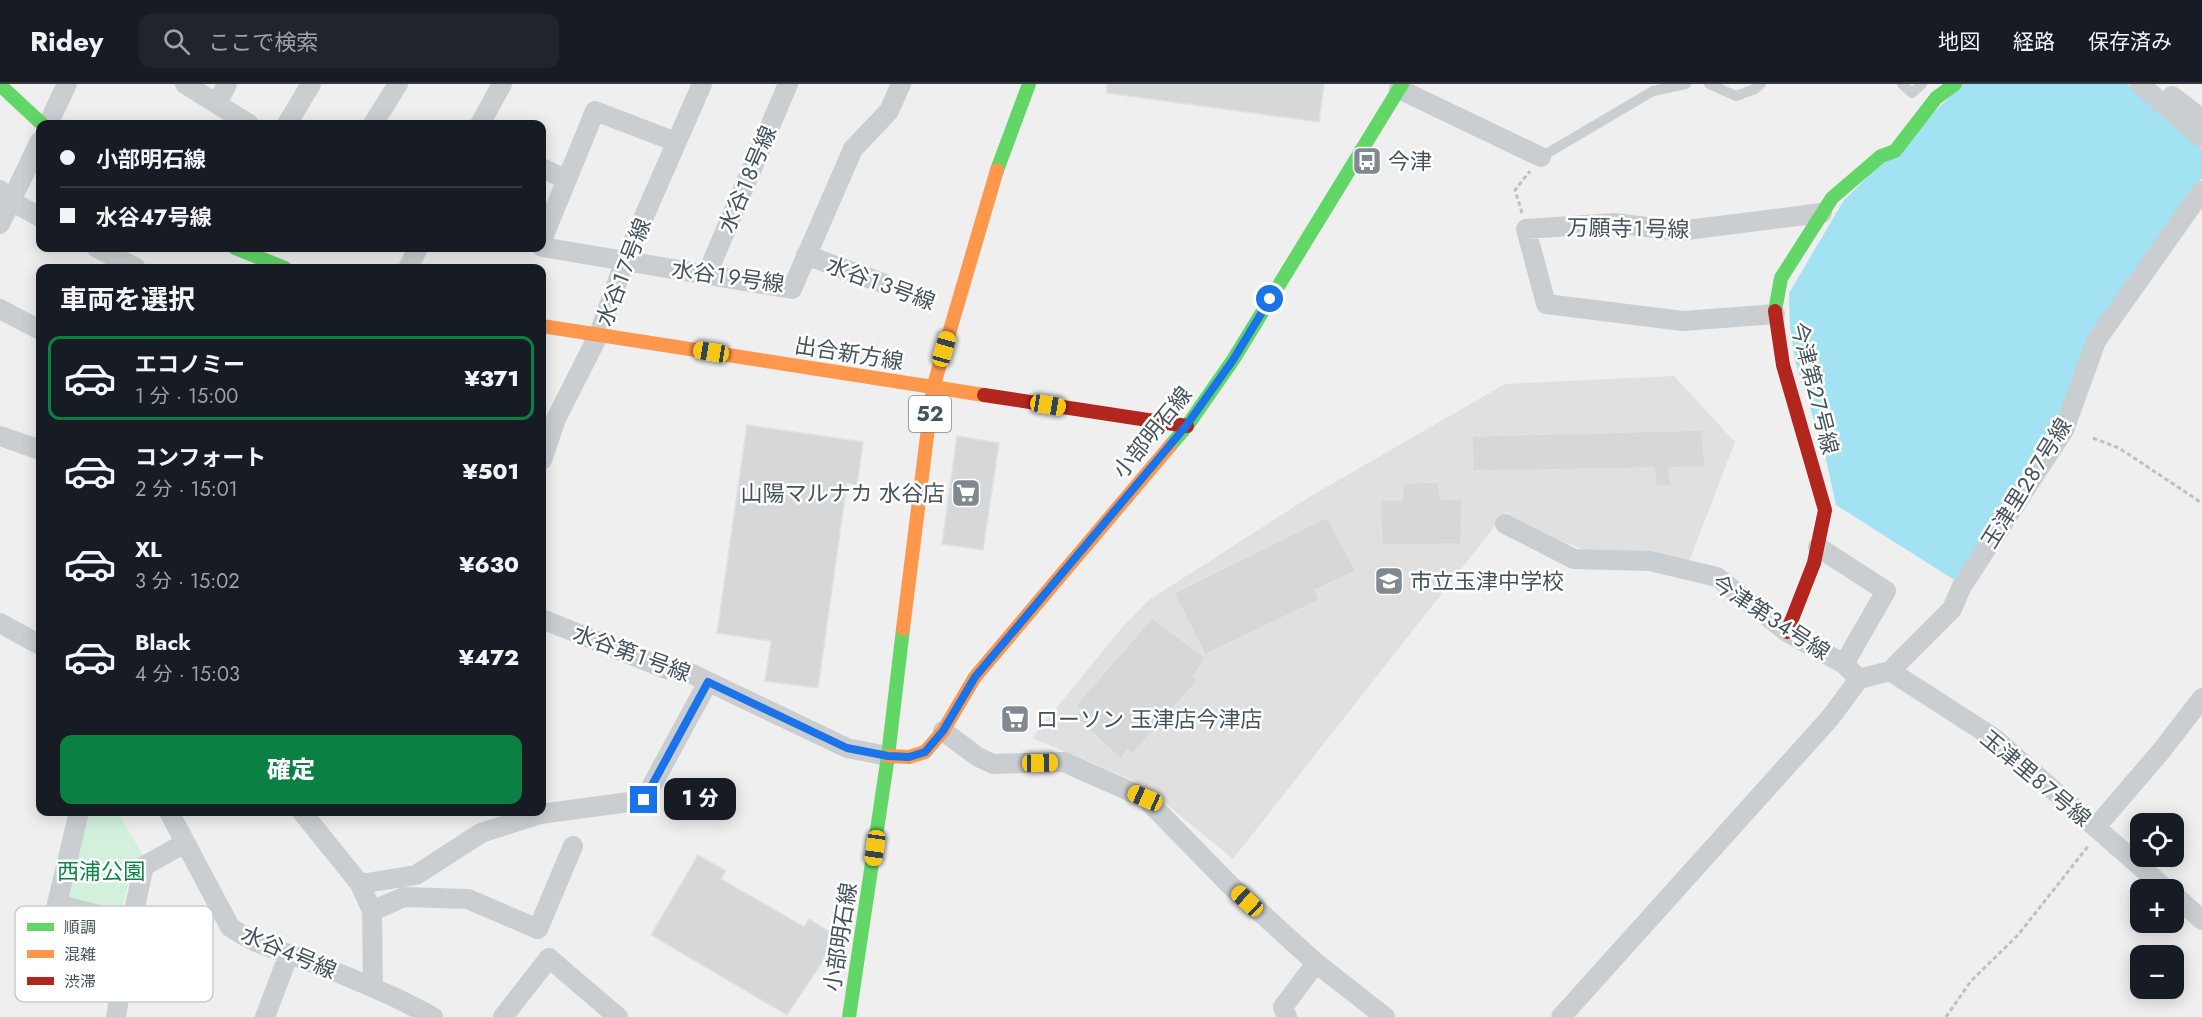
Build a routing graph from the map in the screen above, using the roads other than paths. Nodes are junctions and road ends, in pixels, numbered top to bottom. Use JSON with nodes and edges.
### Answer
{"nodes":[{"id":1,"x":67,"y":84,"type":"edge"},
{"id":2,"x":185,"y":84,"type":"edge"},
{"id":3,"x":227,"y":84,"type":"edge"},
{"id":4,"x":311,"y":84,"type":"edge"},
{"id":5,"x":398,"y":84,"type":"edge"},
{"id":6,"x":502,"y":84,"type":"edge"},
{"id":7,"x":702,"y":84,"type":"edge"},
{"id":8,"x":788,"y":84,"type":"edge"},
{"id":9,"x":901,"y":84,"type":"edge"},
{"id":10,"x":1029,"y":84,"type":"edge"},
{"id":11,"x":1686,"y":84,"type":"edge"},
{"id":12,"x":1709,"y":84,"type":"edge"},
{"id":13,"x":1761,"y":84,"type":"edge"},
{"id":14,"x":1902,"y":84,"type":"edge"},
{"id":15,"x":1922,"y":84,"type":"edge"},
{"id":16,"x":1955,"y":84,"type":"edge"},
{"id":17,"x":2140,"y":84,"type":"edge"},
{"id":18,"x":2155,"y":84,"type":"edge"},
{"id":19,"x":0,"y":85,"type":"edge"},
{"id":20,"x":1401,"y":87,"type":"edge"},
{"id":21,"x":217,"y":104,"type":"junction"},
{"id":22,"x":2202,"y":119,"type":"edge"},
{"id":23,"x":38,"y":120,"type":"edge"},
{"id":24,"x":50,"y":120,"type":"edge"},
{"id":25,"x":243,"y":120,"type":"edge"},
{"id":26,"x":289,"y":120,"type":"edge"},
{"id":27,"x":376,"y":120,"type":"edge"},
{"id":28,"x":482,"y":120,"type":"edge"},
{"id":29,"x":2202,"y":138,"type":"edge"},
{"id":30,"x":676,"y":142,"type":"junction"},
{"id":31,"x":36,"y":147,"type":"edge"},
{"id":32,"x":1541,"y":157,"type":"joint"},
{"id":33,"x":546,"y":170,"type":"edge"},
{"id":34,"x":567,"y":180,"type":"junction"},
{"id":35,"x":2202,"y":192,"type":"edge"},
{"id":36,"x":5,"y":196,"type":"edge"},
{"id":37,"x":1822,"y":213,"type":"junction"},
{"id":38,"x":36,"y":215,"type":"edge"},
{"id":39,"x":0,"y":224,"type":"edge"},
{"id":40,"x":546,"y":230,"type":"edge"},
{"id":41,"x":546,"y":248,"type":"edge"},
{"id":42,"x":104,"y":252,"type":"edge"},
{"id":43,"x":240,"y":252,"type":"edge"},
{"id":44,"x":806,"y":255,"type":"junction"},
{"id":45,"x":625,"y":260,"type":"junction"},
{"id":46,"x":255,"y":263,"type":"edge"},
{"id":47,"x":127,"y":264,"type":"edge"},
{"id":48,"x":707,"y":274,"type":"junction"},
{"id":49,"x":885,"y":284,"type":"road end"},
{"id":50,"x":0,"y":309,"type":"edge"},
{"id":51,"x":1775,"y":314,"type":"junction"},
{"id":52,"x":546,"y":327,"type":"edge"},
{"id":53,"x":36,"y":328,"type":"edge"},
{"id":54,"x":599,"y":334,"type":"junction"},
{"id":55,"x":933,"y":388,"type":"junction"},
{"id":56,"x":549,"y":416,"type":"edge"},
{"id":57,"x":1186,"y":426,"type":"junction"},
{"id":58,"x":546,"y":435,"type":"edge"},
{"id":59,"x":0,"y":436,"type":"edge"},
{"id":60,"x":36,"y":449,"type":"edge"},
{"id":61,"x":1505,"y":524,"type":"dead end"},
{"id":62,"x":1818,"y":547,"type":"junction"},
{"id":63,"x":546,"y":621,"type":"edge"},
{"id":64,"x":0,"y":623,"type":"edge"},
{"id":65,"x":1786,"y":632,"type":"junction"},
{"id":66,"x":36,"y":643,"type":"edge"},
{"id":67,"x":1844,"y":664,"type":"junction"},
{"id":68,"x":1890,"y":671,"type":"junction"},
{"id":69,"x":1859,"y":679,"type":"junction"},
{"id":70,"x":708,"y":682,"type":"junction"},
{"id":71,"x":2202,"y":698,"type":"edge"},
{"id":72,"x":943,"y":731,"type":"junction"},
{"id":73,"x":888,"y":756,"type":"junction"},
{"id":74,"x":546,"y":813,"type":"edge"},
{"id":75,"x":78,"y":816,"type":"edge"},
{"id":76,"x":171,"y":816,"type":"edge"},
{"id":77,"x":306,"y":816,"type":"edge"},
{"id":78,"x":534,"y":816,"type":"edge"},
{"id":79,"x":2096,"y":827,"type":"junction"},
{"id":80,"x":185,"y":843,"type":"junction"},
{"id":81,"x":573,"y":846,"type":"dead end"},
{"id":82,"x":2155,"y":879,"type":"edge"},
{"id":83,"x":360,"y":884,"type":"junction"},
{"id":84,"x":2184,"y":904,"type":"edge"},
{"id":85,"x":64,"y":906,"type":"edge"},
{"id":86,"x":134,"y":906,"type":"edge"},
{"id":87,"x":372,"y":910,"type":"junction"},
{"id":88,"x":2202,"y":920,"type":"edge"},
{"id":89,"x":289,"y":954,"type":"junction"},
{"id":90,"x":1316,"y":963,"type":"junction"},
{"id":91,"x":373,"y":988,"type":"junction"},
{"id":92,"x":118,"y":1002,"type":"edge"},
{"id":93,"x":116,"y":1017,"type":"edge"},
{"id":94,"x":265,"y":1017,"type":"edge"},
{"id":95,"x":433,"y":1017,"type":"edge"},
{"id":96,"x":503,"y":1017,"type":"edge"},
{"id":97,"x":618,"y":1017,"type":"edge"},
{"id":98,"x":849,"y":1017,"type":"edge"},
{"id":99,"x":1287,"y":1017,"type":"edge"},
{"id":100,"x":1385,"y":1017,"type":"edge"},
{"id":101,"x":1561,"y":1017,"type":"edge"}],
"edges":[{"from":1,"to":24,"type":"street"},
{"from":2,"to":21,"type":"street"},
{"from":3,"to":21,"type":"street"},
{"from":4,"to":26,"type":"street"},
{"from":5,"to":27,"type":"street"},
{"from":6,"to":28,"type":"street"},
{"from":7,"to":30,"type":"street","name":"水谷１７号線"},
{"from":8,"to":48,"type":"street","name":"水谷１８号線"},
{"from":9,"to":44,"type":"street","name":"水谷１９号線"},
{"from":10,"to":55,"type":"main road","name":"小部明石線","number":"52"},
{"from":11,"to":32,"type":"lane"},
{"from":12,"to":13,"type":"lane"},
{"from":14,"to":15,"type":"lane"},
{"from":16,"to":37,"type":"main road","name":"今津第２７号線"},
{"from":17,"to":29,"type":"street"},
{"from":18,"to":22,"type":"street"},
{"from":19,"to":23,"type":"main road"},
{"from":20,"to":32,"type":"street"},
{"from":20,"to":57,"type":"main road","name":"小部明石線"},
{"from":21,"to":25,"type":"street"},
{"from":30,"to":34,"type":"street"},
{"from":30,"to":45,"type":"street","name":"水谷１７号線"},
{"from":31,"to":36,"type":"street"},
{"from":33,"to":34,"type":"street"},
{"from":34,"to":40,"type":"street"},
{"from":35,"to":68,"type":"street","name":"玉津里２８７号線"},
{"from":36,"to":38,"type":"street"},
{"from":36,"to":39,"type":"street"},
{"from":37,"to":51,"type":"main road","name":"今津第２７号線"},
{"from":37,"to":51,"type":"street","name":"万願寺１号線"},
{"from":41,"to":45,"type":"street","name":"水谷１９号線"},
{"from":42,"to":47,"type":"street"},
{"from":43,"to":46,"type":"main road"},
{"from":44,"to":48,"type":"street","name":"水谷１９号線"},
{"from":44,"to":49,"type":"street","name":"水谷１３号線"},
{"from":45,"to":48,"type":"street","name":"水谷１９号線"},
{"from":45,"to":54,"type":"street","name":"水谷１７号線"},
{"from":50,"to":53,"type":"street"},
{"from":51,"to":62,"type":"main road","name":"今津第２７号線"},
{"from":52,"to":54,"type":"main road","name":"出合新方線"},
{"from":54,"to":55,"type":"main road","name":"出合新方線"},
{"from":54,"to":56,"type":"street","name":"水谷１７号線"},
{"from":55,"to":57,"type":"main road","name":"出合新方線"},
{"from":55,"to":73,"type":"main road","name":"小部明石線","number":"52"},
{"from":56,"to":58,"type":"street","name":"水谷１７号線"},
{"from":57,"to":72,"type":"main road","name":"小部明石線"},
{"from":59,"to":60,"type":"street"},
{"from":61,"to":65,"type":"street","name":"今津第３４号線"},
{"from":62,"to":65,"type":"main road","name":"今津第２７号線"},
{"from":62,"to":67,"type":"street"},
{"from":63,"to":70,"type":"street","name":"水谷第１号線"},
{"from":64,"to":66,"type":"street"},
{"from":65,"to":67,"type":"street","name":"今津第３４号線"},
{"from":67,"to":69,"type":"street","name":"今津第３４号線"},
{"from":68,"to":69,"type":"street"},
{"from":68,"to":79,"type":"street","name":"玉津里８７号線"},
{"from":69,"to":101,"type":"street"},
{"from":70,"to":73,"type":"street","name":"水谷第１号線"},
{"from":70,"to":74,"type":"street"},
{"from":71,"to":79,"type":"street"},
{"from":72,"to":73,"type":"main road","name":"小部明石線"},
{"from":72,"to":90,"type":"street"},
{"from":73,"to":98,"type":"main road","name":"小部明石線","number":"52"},
{"from":75,"to":85,"type":"street"},
{"from":76,"to":80,"type":"street","name":"水谷４号線"},
{"from":77,"to":83,"type":"street"},
{"from":78,"to":83,"type":"street"},
{"from":79,"to":82,"type":"street"},
{"from":80,"to":86,"type":"street"},
{"from":80,"to":89,"type":"street","name":"水谷４号線"},
{"from":81,"to":87,"type":"street"},
{"from":83,"to":87,"type":"street"},
{"from":84,"to":88,"type":"street"},
{"from":87,"to":91,"type":"street"},
{"from":89,"to":91,"type":"street","name":"水谷４号線"},
{"from":89,"to":94,"type":"street"},
{"from":90,"to":99,"type":"street"},
{"from":90,"to":100,"type":"street"},
{"from":91,"to":95,"type":"street","name":"水谷４号線"},
{"from":92,"to":93,"type":"street"},
{"from":96,"to":97,"type":"street"}]}
